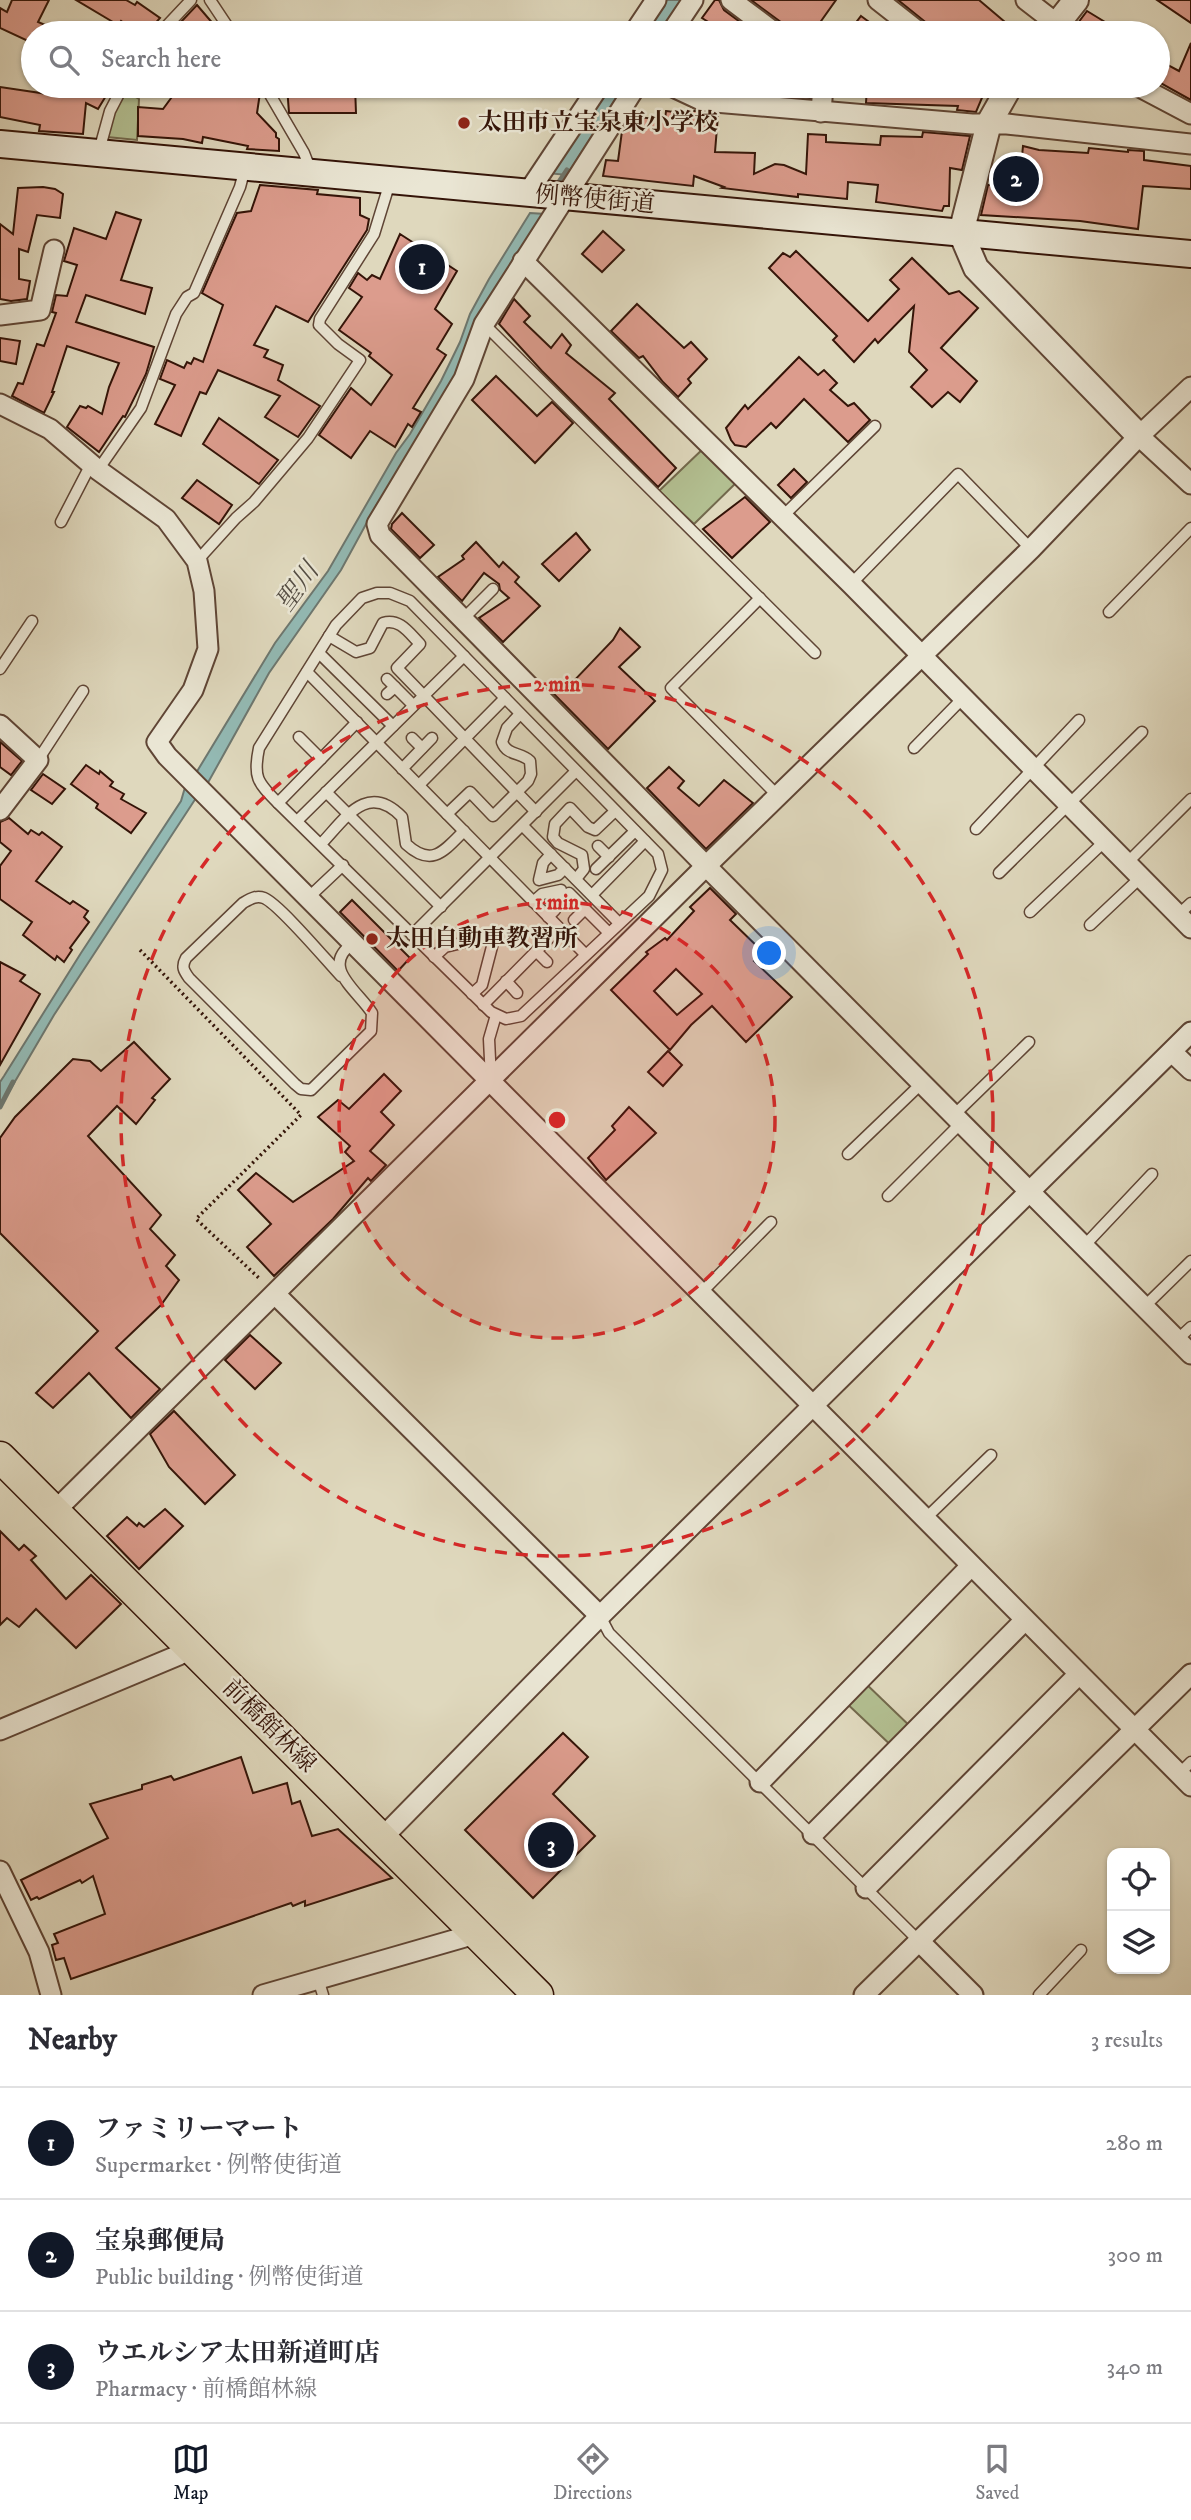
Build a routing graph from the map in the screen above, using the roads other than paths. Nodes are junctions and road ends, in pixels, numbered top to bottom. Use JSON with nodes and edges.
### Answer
{"nodes":[{"id":1,"x":191,"y":0,"type":"edge"},
{"id":2,"x":210,"y":0,"type":"edge"},
{"id":3,"x":656,"y":0,"type":"edge"},
{"id":4,"x":693,"y":0,"type":"edge"},
{"id":5,"x":731,"y":0,"type":"edge"},
{"id":6,"x":878,"y":0,"type":"edge"},
{"id":7,"x":1026,"y":0,"type":"edge"},
{"id":8,"x":1076,"y":0,"type":"edge"},
{"id":9,"x":171,"y":21,"type":"edge"},
{"id":10,"x":224,"y":21,"type":"edge"},
{"id":11,"x":642,"y":21,"type":"edge"},
{"id":12,"x":679,"y":21,"type":"edge"},
{"id":13,"x":759,"y":21,"type":"edge"},
{"id":14,"x":905,"y":21,"type":"edge"},
{"id":15,"x":1048,"y":21,"type":"edge"},
{"id":16,"x":1063,"y":21,"type":"edge"},
{"id":17,"x":117,"y":98,"type":"edge"},
{"id":18,"x":272,"y":98,"type":"edge"},
{"id":19,"x":593,"y":98,"type":"edge"},
{"id":20,"x":626,"y":98,"type":"edge"},
{"id":21,"x":697,"y":98,"type":"edge"},
{"id":22,"x":822,"y":98,"type":"edge"},
{"id":23,"x":1002,"y":98,"type":"edge"},
{"id":24,"x":1161,"y":98,"type":"edge"},
{"id":25,"x":821,"y":112,"type":"junction"},
{"id":26,"x":1191,"y":114,"type":"edge"},
{"id":27,"x":989,"y":122,"type":"junction"},
{"id":28,"x":0,"y":144,"type":"edge"},
{"id":29,"x":1191,"y":144,"type":"edge"},
{"id":30,"x":99,"y":153,"type":"junction"},
{"id":31,"x":245,"y":167,"type":"junction"},
{"id":32,"x":312,"y":174,"type":"junction"},
{"id":33,"x":390,"y":180,"type":"junction"},
{"id":34,"x":547,"y":195,"type":"junction"},
{"id":35,"x":961,"y":233,"type":"junction"},
{"id":36,"x":54,"y":250,"type":"dead end"},
{"id":37,"x":1191,"y":254,"type":"edge"},
{"id":38,"x":523,"y":261,"type":"junction"},
{"id":39,"x":0,"y":315,"type":"edge"},
{"id":40,"x":484,"y":324,"type":"junction"},
{"id":41,"x":1191,"y":387,"type":"edge"},
{"id":42,"x":0,"y":404,"type":"edge"},
{"id":43,"x":876,"y":426,"type":"dead end"},
{"id":44,"x":1139,"y":436,"type":"junction"},
{"id":45,"x":94,"y":467,"type":"junction"},
{"id":46,"x":1191,"y":484,"type":"edge"},
{"id":47,"x":783,"y":516,"type":"junction"},
{"id":48,"x":61,"y":522,"type":"dead end"},
{"id":49,"x":1191,"y":527,"type":"edge"},
{"id":50,"x":1031,"y":549,"type":"junction"},
{"id":51,"x":197,"y":561,"type":"junction"},
{"id":52,"x":851,"y":584,"type":"junction"},
{"id":53,"x":493,"y":589,"type":"dead end"},
{"id":54,"x":760,"y":598,"type":"junction"},
{"id":55,"x":1109,"y":612,"type":"dead end"},
{"id":56,"x":463,"y":619,"type":"junction"},
{"id":57,"x":32,"y":621,"type":"dead end"},
{"id":58,"x":329,"y":636,"type":"junction"},
{"id":59,"x":319,"y":653,"type":"junction"},
{"id":60,"x":815,"y":653,"type":"dead end"},
{"id":61,"x":922,"y":655,"type":"junction"},
{"id":62,"x":464,"y":656,"type":"junction"},
{"id":63,"x":0,"y":669,"type":"edge"},
{"id":64,"x":307,"y":672,"type":"junction"},
{"id":65,"x":390,"y":687,"type":"dead end"},
{"id":66,"x":83,"y":691,"type":"dead end"},
{"id":67,"x":422,"y":697,"type":"junction"},
{"id":68,"x":964,"y":697,"type":"junction"},
{"id":69,"x":505,"y":698,"type":"junction"},
{"id":70,"x":413,"y":705,"type":"junction"},
{"id":71,"x":520,"y":715,"type":"junction"},
{"id":72,"x":1079,"y":720,"type":"dead end"},
{"id":73,"x":357,"y":723,"type":"junction"},
{"id":74,"x":0,"y":726,"type":"edge"},
{"id":75,"x":393,"y":726,"type":"junction"},
{"id":76,"x":1142,"y":732,"type":"dead end"},
{"id":77,"x":299,"y":737,"type":"dead end"},
{"id":78,"x":412,"y":738,"type":"dead end"},
{"id":79,"x":432,"y":738,"type":"dead end"},
{"id":80,"x":464,"y":739,"type":"junction"},
{"id":81,"x":376,"y":742,"type":"junction"},
{"id":82,"x":422,"y":748,"type":"junction"},
{"id":83,"x":914,"y":748,"type":"dead end"},
{"id":84,"x":321,"y":759,"type":"junction"},
{"id":85,"x":38,"y":760,"type":"junction"},
{"id":86,"x":402,"y":769,"type":"junction"},
{"id":87,"x":1034,"y":769,"type":"junction"},
{"id":88,"x":576,"y":771,"type":"junction"},
{"id":89,"x":419,"y":785,"type":"junction"},
{"id":90,"x":326,"y":792,"type":"junction"},
{"id":91,"x":516,"y":792,"type":"junction"},
{"id":92,"x":779,"y":797,"type":"junction"},
{"id":93,"x":1191,"y":799,"type":"edge"},
{"id":94,"x":3,"y":800,"type":"edge"},
{"id":95,"x":278,"y":803,"type":"junction"},
{"id":96,"x":1069,"y":804,"type":"junction"},
{"id":97,"x":615,"y":811,"type":"junction"},
{"id":98,"x":536,"y":812,"type":"junction"},
{"id":99,"x":447,"y":814,"type":"junction"},
{"id":100,"x":349,"y":815,"type":"junction"},
{"id":101,"x":297,"y":821,"type":"junction"},
{"id":102,"x":523,"y":825,"type":"junction"},
{"id":103,"x":976,"y":829,"type":"dead end"},
{"id":104,"x":464,"y":831,"type":"junction"},
{"id":105,"x":635,"y":831,"type":"junction"},
{"id":106,"x":645,"y":841,"type":"junction"},
{"id":107,"x":1105,"y":841,"type":"junction"},
{"id":108,"x":321,"y":844,"type":"junction"},
{"id":109,"x":598,"y":846,"type":"dead end"},
{"id":110,"x":551,"y":854,"type":"junction"},
{"id":111,"x":609,"y":857,"type":"junction"},
{"id":112,"x":491,"y":858,"type":"junction"},
{"id":113,"x":343,"y":865,"type":"junction"},
{"id":114,"x":706,"y":866,"type":"junction"},
{"id":115,"x":565,"y":868,"type":"junction"},
{"id":116,"x":596,"y":869,"type":"dead end"},
{"id":117,"x":1134,"y":870,"type":"junction"},
{"id":118,"x":999,"y":873,"type":"dead end"},
{"id":119,"x":576,"y":879,"type":"junction"},
{"id":120,"x":569,"y":893,"type":"dead end"},
{"id":121,"x":592,"y":895,"type":"junction"},
{"id":122,"x":307,"y":899,"type":"junction"},
{"id":123,"x":533,"y":902,"type":"junction"},
{"id":124,"x":441,"y":907,"type":"junction"},
{"id":125,"x":585,"y":909,"type":"junction"},
{"id":126,"x":1030,"y":912,"type":"dead end"},
{"id":127,"x":1187,"y":916,"type":"edge"},
{"id":128,"x":548,"y":917,"type":"junction"},
{"id":129,"x":575,"y":920,"type":"dead end"},
{"id":130,"x":620,"y":923,"type":"junction"},
{"id":131,"x":1090,"y":925,"type":"dead end"},
{"id":132,"x":559,"y":928,"type":"junction"},
{"id":133,"x":609,"y":933,"type":"junction"},
{"id":134,"x":412,"y":935,"type":"junction"},
{"id":135,"x":352,"y":944,"type":"junction"},
{"id":136,"x":536,"y":951,"type":"junction"},
{"id":137,"x":584,"y":954,"type":"junction"},
{"id":138,"x":434,"y":957,"type":"junction"},
{"id":139,"x":547,"y":962,"type":"dead end"},
{"id":140,"x":341,"y":976,"type":"junction"},
{"id":141,"x":506,"y":981,"type":"junction"},
{"id":142,"x":517,"y":993,"type":"dead end"},
{"id":143,"x":472,"y":994,"type":"junction"},
{"id":144,"x":483,"y":1004,"type":"junction"},
{"id":145,"x":496,"y":1015,"type":"junction"},
{"id":146,"x":1191,"y":1032,"type":"edge"},
{"id":147,"x":1028,"y":1042,"type":"dead end"},
{"id":148,"x":1172,"y":1052,"type":"junction"},
{"id":149,"x":1191,"y":1070,"type":"edge"},
{"id":150,"x":491,"y":1082,"type":"junction"},
{"id":151,"x":922,"y":1083,"type":"junction"},
{"id":152,"x":958,"y":1119,"type":"junction"},
{"id":153,"x":848,"y":1154,"type":"dead end"},
{"id":154,"x":1152,"y":1174,"type":"dead end"},
{"id":155,"x":1031,"y":1192,"type":"junction"},
{"id":156,"x":888,"y":1196,"type":"dead end"},
{"id":157,"x":771,"y":1222,"type":"dead end"},
{"id":158,"x":1084,"y":1246,"type":"junction"},
{"id":159,"x":1191,"y":1261,"type":"edge"},
{"id":160,"x":275,"y":1294,"type":"junction"},
{"id":161,"x":700,"y":1294,"type":"junction"},
{"id":162,"x":1144,"y":1307,"type":"junction"},
{"id":163,"x":1186,"y":1341,"type":"edge"},
{"id":164,"x":813,"y":1407,"type":"junction"},
{"id":165,"x":991,"y":1455,"type":"dead end"},
{"id":166,"x":0,"y":1457,"type":"edge"},
{"id":167,"x":54,"y":1512,"type":"junction"},
{"id":168,"x":925,"y":1520,"type":"junction"},
{"id":169,"x":971,"y":1566,"type":"junction"},
{"id":170,"x":600,"y":1616,"type":"junction"},
{"id":171,"x":1025,"y":1620,"type":"junction"},
{"id":172,"x":190,"y":1646,"type":"junction"},
{"id":173,"x":1079,"y":1674,"type":"junction"},
{"id":174,"x":1191,"y":1674,"type":"edge"},
{"id":175,"x":0,"y":1730,"type":"edge"},
{"id":176,"x":1135,"y":1730,"type":"junction"},
{"id":177,"x":1187,"y":1774,"type":"edge"},
{"id":178,"x":760,"y":1782,"type":"junction"},
{"id":179,"x":813,"y":1834,"type":"junction"},
{"id":180,"x":381,"y":1839,"type":"junction"},
{"id":181,"x":0,"y":1871,"type":"edge"},
{"id":182,"x":866,"y":1888,"type":"junction"},
{"id":183,"x":475,"y":1934,"type":"junction"},
{"id":184,"x":918,"y":1940,"type":"junction"},
{"id":185,"x":1081,"y":1950,"type":"dead end"},
{"id":186,"x":321,"y":1987,"type":"edge"},
{"id":187,"x":51,"y":1995,"type":"edge"},
{"id":188,"x":263,"y":1995,"type":"edge"},
{"id":189,"x":538,"y":1995,"type":"edge"},
{"id":190,"x":864,"y":1995,"type":"edge"},
{"id":191,"x":973,"y":1995,"type":"edge"},
{"id":192,"x":1039,"y":1995,"type":"edge"}],
"edges":[{"from":1,"to":9,"type":"lane"},
{"from":2,"to":10,"type":"lane"},
{"from":3,"to":11,"type":"street"},
{"from":4,"to":12,"type":"street"},
{"from":5,"to":13,"type":"street"},
{"from":6,"to":14,"type":"street"},
{"from":7,"to":15,"type":"street"},
{"from":8,"to":16,"type":"street"},
{"from":17,"to":30,"type":"lane"},
{"from":18,"to":32,"type":"lane"},
{"from":19,"to":34,"type":"street"},
{"from":20,"to":34,"type":"street"},
{"from":21,"to":25,"type":"street"},
{"from":22,"to":25,"type":"street"},
{"from":23,"to":27,"type":"street"},
{"from":24,"to":26,"type":"street"},
{"from":25,"to":27,"type":"street"},
{"from":27,"to":29,"type":"street"},
{"from":27,"to":35,"type":"street"},
{"from":28,"to":30,"type":"main road","name":"例幣使街道"},
{"from":30,"to":31,"type":"main road","name":"例幣使街道"},
{"from":31,"to":32,"type":"main road","name":"例幣使街道"},
{"from":31,"to":45,"type":"lane"},
{"from":32,"to":33,"type":"main road","name":"例幣使街道"},
{"from":33,"to":34,"type":"main road","name":"例幣使街道"},
{"from":33,"to":51,"type":"lane"},
{"from":34,"to":35,"type":"main road","name":"例幣使街道"},
{"from":34,"to":38,"type":"street"},
{"from":35,"to":37,"type":"main road","name":"例幣使街道"},
{"from":35,"to":44,"type":"street"},
{"from":36,"to":39,"type":"street"},
{"from":38,"to":40,"type":"street"},
{"from":38,"to":47,"type":"street"},
{"from":40,"to":54,"type":"lane"},
{"from":40,"to":56,"type":"street"},
{"from":41,"to":44,"type":"street"},
{"from":42,"to":45,"type":"street"},
{"from":43,"to":47,"type":"lane"},
{"from":44,"to":46,"type":"street"},
{"from":44,"to":50,"type":"street"},
{"from":45,"to":48,"type":"lane"},
{"from":45,"to":51,"type":"street"},
{"from":47,"to":52,"type":"street"},
{"from":49,"to":55,"type":"lane"},
{"from":50,"to":52,"type":"lane"},
{"from":50,"to":61,"type":"street"},
{"from":51,"to":122,"type":"street"},
{"from":52,"to":61,"type":"street"},
{"from":53,"to":56,"type":"lane"},
{"from":54,"to":60,"type":"lane"},
{"from":54,"to":92,"type":"lane"},
{"from":56,"to":114,"type":"street"},
{"from":57,"to":63,"type":"lane"},
{"from":58,"to":59,"type":"lane"},
{"from":58,"to":62,"type":"lane"},
{"from":58,"to":67,"type":"lane"},
{"from":59,"to":64,"type":"lane"},
{"from":59,"to":75,"type":"lane"},
{"from":61,"to":68,"type":"street"},
{"from":61,"to":92,"type":"street"},
{"from":62,"to":67,"type":"lane"},
{"from":62,"to":69,"type":"lane"},
{"from":64,"to":73,"type":"lane"},
{"from":64,"to":95,"type":"lane"},
{"from":65,"to":70,"type":"lane"},
{"from":66,"to":85,"type":"lane"},
{"from":67,"to":70,"type":"lane"},
{"from":67,"to":80,"type":"lane"},
{"from":68,"to":83,"type":"lane"},
{"from":68,"to":87,"type":"street"},
{"from":69,"to":71,"type":"lane"},
{"from":69,"to":80,"type":"lane"},
{"from":70,"to":75,"type":"lane"},
{"from":71,"to":88,"type":"lane"},
{"from":71,"to":91,"type":"lane"},
{"from":72,"to":87,"type":"lane"},
{"from":73,"to":81,"type":"lane"},
{"from":73,"to":84,"type":"lane"},
{"from":74,"to":85,"type":"street"},
{"from":75,"to":81,"type":"lane"},
{"from":76,"to":96,"type":"lane"},
{"from":77,"to":84,"type":"lane"},
{"from":78,"to":82,"type":"lane"},
{"from":79,"to":82,"type":"lane"},
{"from":80,"to":89,"type":"lane"},
{"from":80,"to":91,"type":"lane"},
{"from":81,"to":86,"type":"lane"},
{"from":81,"to":90,"type":"lane"},
{"from":82,"to":86,"type":"lane"},
{"from":84,"to":95,"type":"lane"},
{"from":85,"to":94,"type":"street"},
{"from":86,"to":89,"type":"lane"},
{"from":87,"to":96,"type":"street"},
{"from":87,"to":103,"type":"lane"},
{"from":88,"to":97,"type":"lane"},
{"from":88,"to":98,"type":"lane"},
{"from":89,"to":99,"type":"lane"},
{"from":90,"to":100,"type":"lane"},
{"from":90,"to":101,"type":"lane"},
{"from":91,"to":98,"type":"lane"},
{"from":91,"to":99,"type":"lane"},
{"from":92,"to":114,"type":"street"},
{"from":93,"to":117,"type":"lane"},
{"from":95,"to":101,"type":"lane"},
{"from":96,"to":107,"type":"street"},
{"from":96,"to":118,"type":"lane"},
{"from":97,"to":105,"type":"lane"},
{"from":97,"to":119,"type":"lane"},
{"from":98,"to":102,"type":"lane"},
{"from":99,"to":104,"type":"lane"},
{"from":100,"to":104,"type":"lane"},
{"from":100,"to":108,"type":"lane"},
{"from":100,"to":124,"type":"lane"},
{"from":101,"to":108,"type":"lane"},
{"from":102,"to":110,"type":"lane"},
{"from":102,"to":112,"type":"lane"},
{"from":104,"to":112,"type":"lane"},
{"from":105,"to":106,"type":"lane"},
{"from":105,"to":111,"type":"lane"},
{"from":106,"to":121,"type":"lane"},
{"from":106,"to":130,"type":"lane"},
{"from":107,"to":117,"type":"street"},
{"from":107,"to":126,"type":"lane"},
{"from":108,"to":113,"type":"lane"},
{"from":109,"to":111,"type":"lane"},
{"from":110,"to":115,"type":"lane"},
{"from":110,"to":115,"type":"lane"},
{"from":111,"to":116,"type":"lane"},
{"from":112,"to":123,"type":"lane"},
{"from":112,"to":124,"type":"lane"},
{"from":113,"to":122,"type":"lane"},
{"from":113,"to":134,"type":"lane"},
{"from":114,"to":150,"type":"street"},
{"from":114,"to":151,"type":"street"},
{"from":115,"to":119,"type":"lane"},
{"from":117,"to":127,"type":"street"},
{"from":117,"to":131,"type":"lane"},
{"from":119,"to":121,"type":"lane"},
{"from":120,"to":125,"type":"lane"},
{"from":121,"to":130,"type":"lane"},
{"from":122,"to":135,"type":"street"},
{"from":123,"to":128,"type":"lane"},
{"from":123,"to":128,"type":"lane"},
{"from":124,"to":134,"type":"lane"},
{"from":125,"to":129,"type":"lane"},
{"from":125,"to":133,"type":"lane"},
{"from":128,"to":132,"type":"lane"},
{"from":130,"to":133,"type":"lane"},
{"from":132,"to":136,"type":"lane"},
{"from":132,"to":137,"type":"lane"},
{"from":133,"to":137,"type":"lane"},
{"from":134,"to":138,"type":"lane"},
{"from":135,"to":140,"type":"lane"},
{"from":135,"to":150,"type":"street"},
{"from":136,"to":139,"type":"lane"},
{"from":136,"to":141,"type":"lane"},
{"from":137,"to":145,"type":"lane"},
{"from":138,"to":143,"type":"lane"},
{"from":138,"to":143,"type":"lane"},
{"from":140,"to":140,"type":"lane"},
{"from":141,"to":142,"type":"lane"},
{"from":141,"to":144,"type":"lane"},
{"from":143,"to":144,"type":"lane"},
{"from":144,"to":145,"type":"lane"},
{"from":145,"to":150,"type":"lane"},
{"from":146,"to":148,"type":"street"},
{"from":147,"to":152,"type":"lane"},
{"from":148,"to":149,"type":"street"},
{"from":148,"to":155,"type":"street"},
{"from":150,"to":160,"type":"street"},
{"from":150,"to":161,"type":"street"},
{"from":151,"to":152,"type":"street"},
{"from":151,"to":153,"type":"lane"},
{"from":152,"to":155,"type":"street"},
{"from":152,"to":156,"type":"lane"},
{"from":154,"to":158,"type":"lane"},
{"from":155,"to":158,"type":"street"},
{"from":155,"to":164,"type":"street"},
{"from":157,"to":161,"type":"lane"},
{"from":158,"to":162,"type":"street"},
{"from":159,"to":162,"type":"lane"},
{"from":160,"to":167,"type":"street"},
{"from":160,"to":170,"type":"street"},
{"from":161,"to":164,"type":"street"},
{"from":162,"to":163,"type":"street"},
{"from":164,"to":168,"type":"street"},
{"from":164,"to":170,"type":"street"},
{"from":165,"to":168,"type":"lane"},
{"from":166,"to":167,"type":"main road","name":"前橋館林線"},
{"from":167,"to":172,"type":"main road","name":"前橋館林線"},
{"from":168,"to":169,"type":"street"},
{"from":169,"to":171,"type":"street"},
{"from":169,"to":178,"type":"street"},
{"from":170,"to":178,"type":"lane"},
{"from":170,"to":180,"type":"street"},
{"from":171,"to":173,"type":"street"},
{"from":171,"to":179,"type":"street"},
{"from":172,"to":175,"type":"street"},
{"from":172,"to":180,"type":"main road","name":"前橋館林線"},
{"from":173,"to":176,"type":"street"},
{"from":173,"to":182,"type":"street"},
{"from":174,"to":176,"type":"street"},
{"from":176,"to":177,"type":"street"},
{"from":176,"to":184,"type":"street"},
{"from":178,"to":179,"type":"lane"},
{"from":179,"to":182,"type":"lane"},
{"from":180,"to":183,"type":"main road","name":"前橋館林線"},
{"from":181,"to":187,"type":"street"},
{"from":182,"to":184,"type":"lane"},
{"from":183,"to":186,"type":"street"},
{"from":183,"to":189,"type":"main road","name":"前橋館林線"},
{"from":184,"to":190,"type":"street"},
{"from":184,"to":191,"type":"street"},
{"from":185,"to":192,"type":"lane"},
{"from":186,"to":188,"type":"street"}]}
